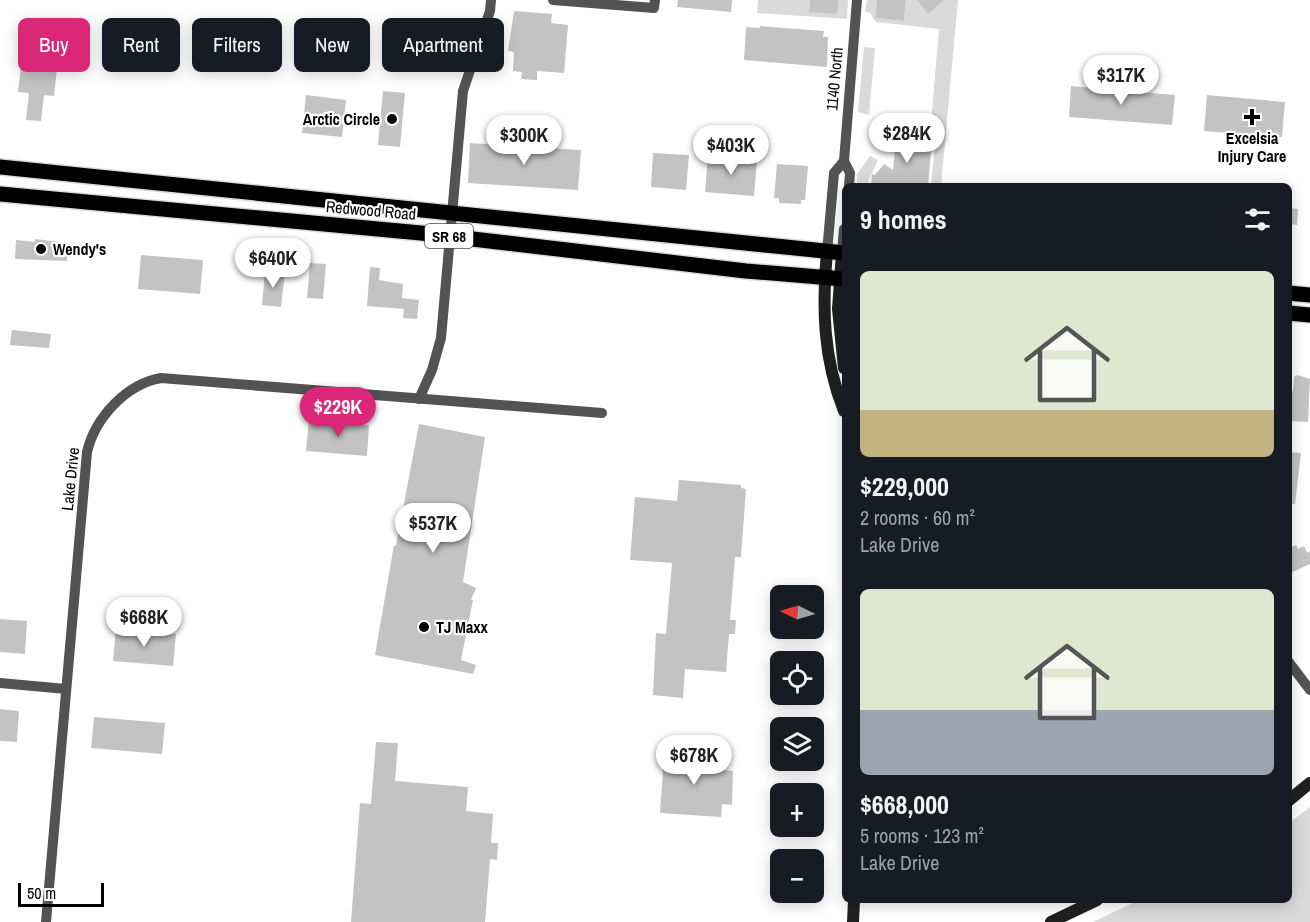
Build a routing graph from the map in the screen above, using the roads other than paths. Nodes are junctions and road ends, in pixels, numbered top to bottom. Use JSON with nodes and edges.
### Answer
{"nodes":[{"id":1,"x":491,"y":0,"type":"edge"},
{"id":2,"x":553,"y":0,"type":"edge"},
{"id":3,"x":857,"y":0,"type":"edge"},
{"id":4,"x":655,"y":4,"type":"edge"},
{"id":5,"x":844,"y":161,"type":"junction"},
{"id":6,"x":0,"y":167,"type":"edge"},
{"id":7,"x":849,"y":183,"type":"edge"},
{"id":8,"x":0,"y":194,"type":"edge"},
{"id":9,"x":451,"y":213,"type":"junction"},
{"id":10,"x":450,"y":236,"type":"junction"},
{"id":11,"x":842,"y":237,"type":"edge"},
{"id":12,"x":838,"y":253,"type":"edge"},
{"id":13,"x":836,"y":278,"type":"edge"},
{"id":14,"x":1292,"y":293,"type":"edge"},
{"id":15,"x":1310,"y":295,"type":"edge"},
{"id":16,"x":1292,"y":313,"type":"edge"},
{"id":17,"x":1310,"y":315,"type":"edge"},
{"id":18,"x":842,"y":352,"type":"edge"},
{"id":19,"x":419,"y":399,"type":"junction"},
{"id":20,"x":842,"y":405,"type":"edge"},
{"id":21,"x":602,"y":413,"type":"dead end"},
{"id":22,"x":1292,"y":666,"type":"edge"},
{"id":23,"x":0,"y":683,"type":"edge"},
{"id":24,"x":66,"y":688,"type":"junction"},
{"id":25,"x":1310,"y":690,"type":"edge"},
{"id":26,"x":1310,"y":783,"type":"edge"},
{"id":27,"x":1292,"y":798,"type":"edge"},
{"id":28,"x":854,"y":903,"type":"edge"},
{"id":29,"x":1091,"y":903,"type":"edge"},
{"id":30,"x":46,"y":922,"type":"edge"},
{"id":31,"x":853,"y":922,"type":"edge"},
{"id":32,"x":1052,"y":922,"type":"edge"}],
"edges":[{"from":1,"to":9,"type":"street"},
{"from":2,"to":4,"type":"street"},
{"from":3,"to":5,"type":"street","name":"1140 North"},
{"from":5,"to":7,"type":"street","name":"1140 North"},
{"from":5,"to":12,"type":"street","name":"1140 North"},
{"from":6,"to":9,"type":"main road","name":"Redwood Road","number":"SR 68"},
{"from":8,"to":10,"type":"main road","name":"Redwood Road","number":"SR 68"},
{"from":9,"to":10,"type":"street"},
{"from":9,"to":12,"type":"main road","name":"Redwood Road","number":"SR 68"},
{"from":10,"to":13,"type":"main road","name":"Redwood Road","number":"SR 68"},
{"from":10,"to":19,"type":"street"},
{"from":11,"to":12,"type":"street","name":"1140 North"},
{"from":12,"to":13,"type":"street","name":"1140 North"},
{"from":13,"to":18,"type":"street"},
{"from":13,"to":20,"type":"street"},
{"from":14,"to":15,"type":"main road"},
{"from":16,"to":17,"type":"main road"},
{"from":19,"to":21,"type":"street","name":"Lake Drive"},
{"from":19,"to":24,"type":"street","name":"Lake Drive"},
{"from":22,"to":25,"type":"street"},
{"from":23,"to":24,"type":"street"},
{"from":24,"to":30,"type":"street","name":"Lake Drive"},
{"from":26,"to":27,"type":"street"},
{"from":28,"to":31,"type":"street"},
{"from":29,"to":32,"type":"street"}]}
